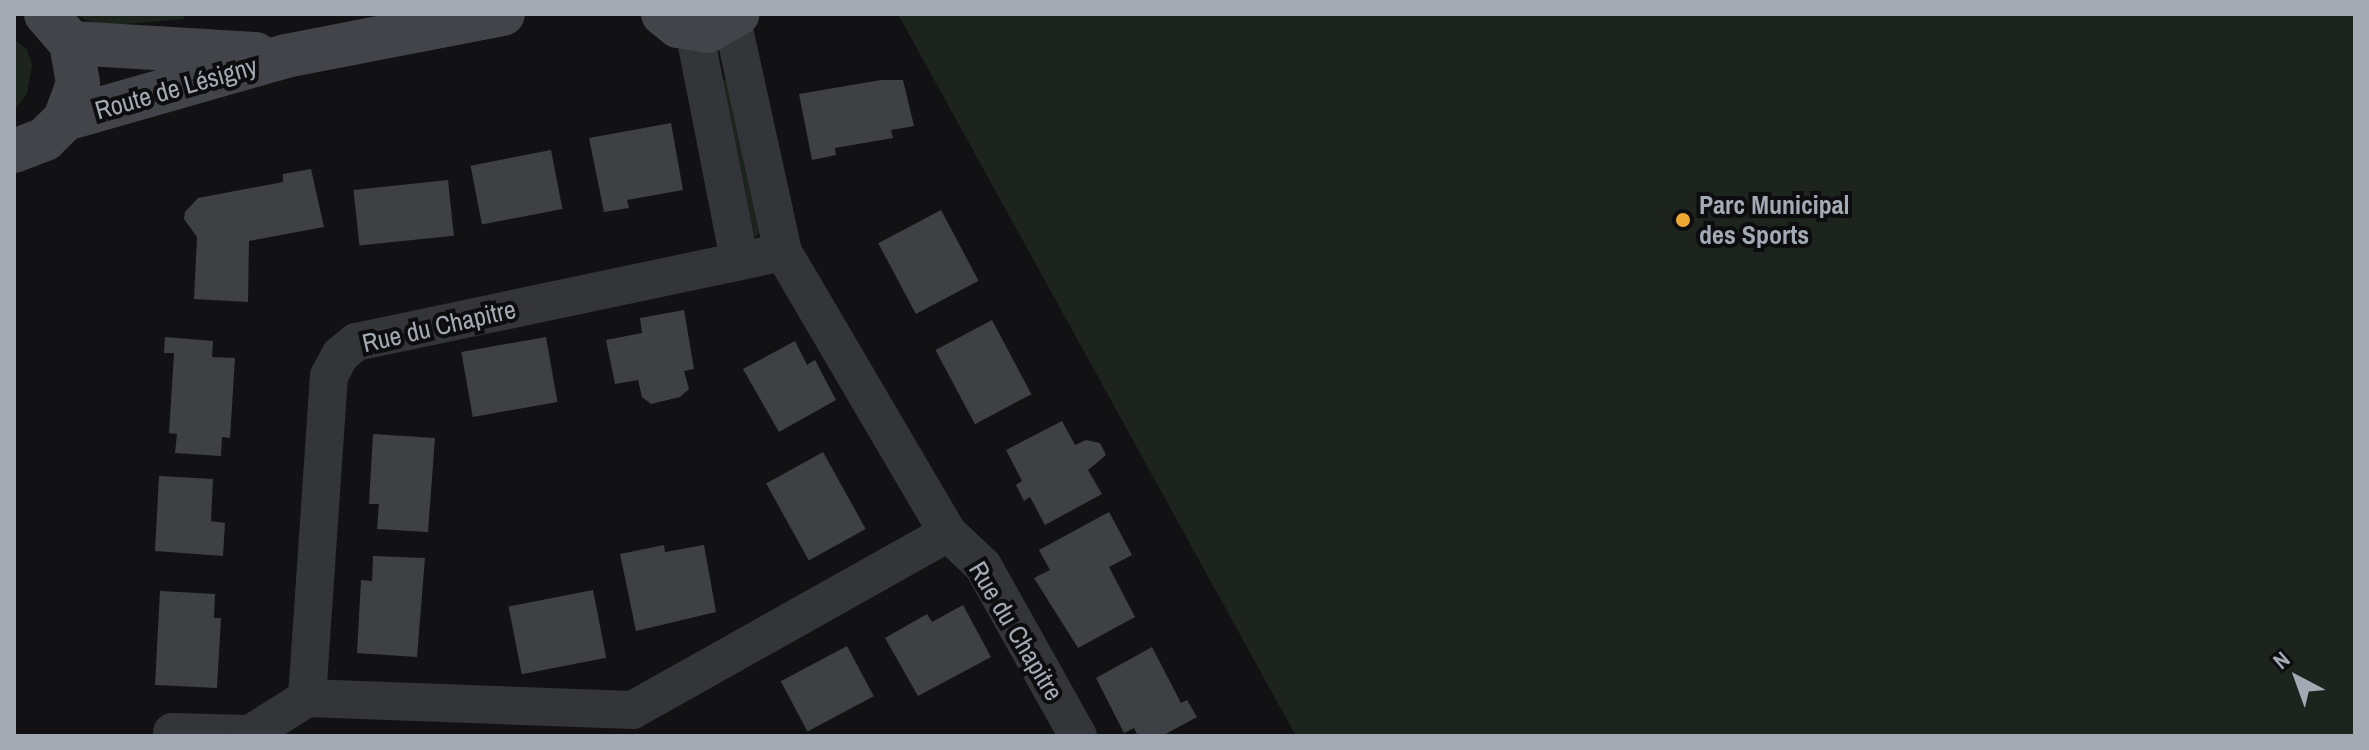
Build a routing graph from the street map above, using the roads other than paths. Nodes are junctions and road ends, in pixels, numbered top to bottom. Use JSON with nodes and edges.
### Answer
{"nodes":[{"id":1,"x":503,"y":14,"type":"edge"},
{"id":2,"x":707,"y":20,"type":"edge"},
{"id":3,"x":59,"y":28,"type":"edge"},
{"id":4,"x":286,"y":56,"type":"junction"},
{"id":5,"x":65,"y":119,"type":"junction"},
{"id":6,"x":14,"y":151,"type":"edge"},
{"id":7,"x":783,"y":252,"type":"junction"},
{"id":8,"x":739,"y":260,"type":"junction"},
{"id":9,"x":948,"y":533,"type":"junction"},
{"id":10,"x":307,"y":698,"type":"junction"},
{"id":11,"x":172,"y":732,"type":"dead end"},
{"id":12,"x":1078,"y":736,"type":"edge"}],
"edges":[{"from":1,"to":4,"type":"street","name":"Route de Lésigny"},
{"from":2,"to":7,"type":"street","name":"Rue du Chapitre"},
{"from":2,"to":8,"type":"street","name":"Rue du Chapitre"},
{"from":3,"to":4,"type":"street","name":"Route de Lésigny"},
{"from":3,"to":5,"type":"street"},
{"from":4,"to":5,"type":"street","name":"Route de Lésigny"},
{"from":5,"to":6,"type":"street"},
{"from":7,"to":8,"type":"street","name":"Rue du Chapitre"},
{"from":7,"to":9,"type":"street","name":"Rue du Chapitre"},
{"from":8,"to":10,"type":"street","name":"Rue du Chapitre"},
{"from":9,"to":10,"type":"street"},
{"from":9,"to":12,"type":"street","name":"Rue du Chapitre"},
{"from":10,"to":11,"type":"street"}]}
